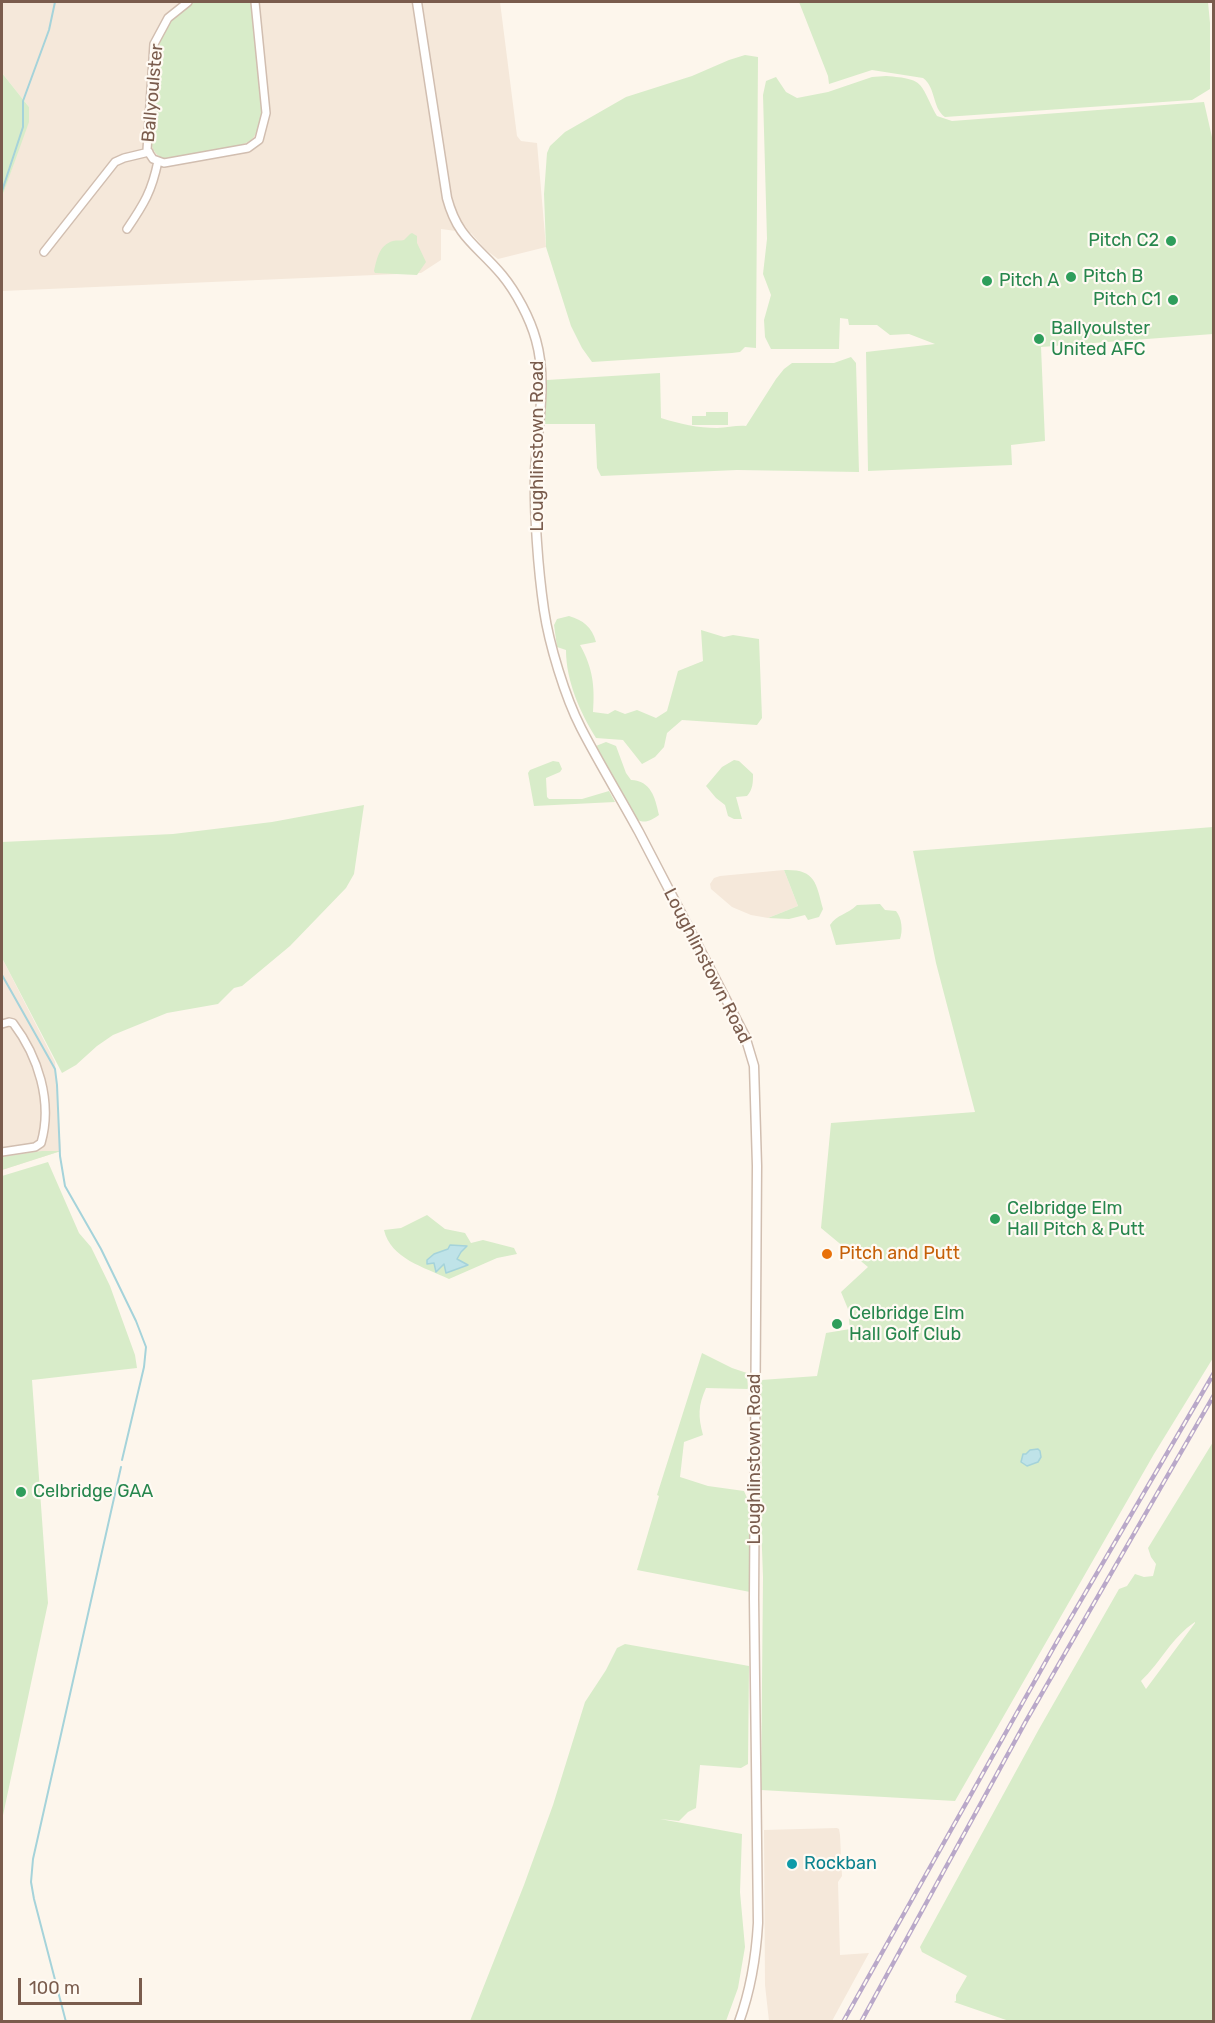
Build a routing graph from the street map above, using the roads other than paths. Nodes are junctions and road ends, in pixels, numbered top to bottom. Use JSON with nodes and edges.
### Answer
{"nodes":[{"id":1,"x":188,"y":2,"type":"edge"},
{"id":2,"x":255,"y":2,"type":"edge"},
{"id":3,"x":417,"y":2,"type":"edge"},
{"id":4,"x":149,"y":152,"type":"junction"},
{"id":5,"x":158,"y":161,"type":"junction"},
{"id":6,"x":127,"y":229,"type":"dead end"},
{"id":7,"x":44,"y":252,"type":"dead end"},
{"id":8,"x":5,"y":1023,"type":"edge"},
{"id":9,"x":2,"y":1152,"type":"edge"},
{"id":10,"x":739,"y":2022,"type":"edge"}],
"edges":[{"from":1,"to":4,"type":"street","name":"Ballyoulster"},
{"from":2,"to":5,"type":"street","name":"Ballyoulster"},
{"from":3,"to":10,"type":"street","name":"Loughlinstown Road"},
{"from":4,"to":5,"type":"street","name":"Ballyoulster"},
{"from":4,"to":7,"type":"street"},
{"from":5,"to":6,"type":"street"},
{"from":8,"to":9,"type":"street"}]}
